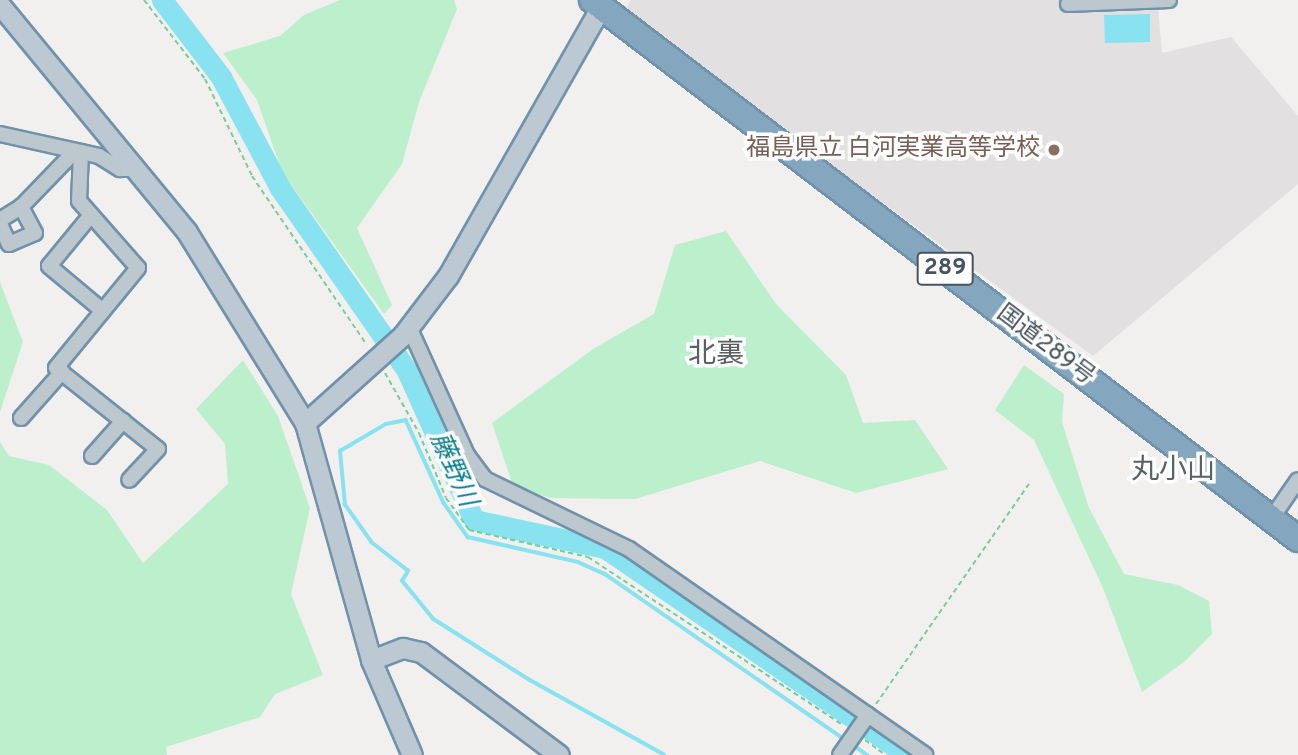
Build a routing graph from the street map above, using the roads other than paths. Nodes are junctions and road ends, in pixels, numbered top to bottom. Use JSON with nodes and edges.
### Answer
{"nodes":[{"id":1,"x":1169,"y":0,"type":"edge"},
{"id":2,"x":596,"y":4,"type":"edge"},
{"id":3,"x":1068,"y":4,"type":"dead end"},
{"id":4,"x":0,"y":5,"type":"edge"},
{"id":5,"x":0,"y":134,"type":"edge"},
{"id":6,"x":78,"y":152,"type":"junction"},
{"id":7,"x":138,"y":169,"type":"junction"},
{"id":8,"x":21,"y":206,"type":"junction"},
{"id":9,"x":91,"y":215,"type":"junction"},
{"id":10,"x":0,"y":222,"type":"edge"},
{"id":11,"x":103,"y":311,"type":"junction"},
{"id":12,"x":406,"y":331,"type":"junction"},
{"id":13,"x":62,"y":372,"type":"junction"},
{"id":14,"x":21,"y":418,"type":"dead end"},
{"id":15,"x":123,"y":421,"type":"junction"},
{"id":16,"x":305,"y":423,"type":"junction"},
{"id":17,"x":92,"y":456,"type":"dead end"},
{"id":18,"x":129,"y":480,"type":"dead end"},
{"id":19,"x":1298,"y":480,"type":"edge"},
{"id":20,"x":1271,"y":519,"type":"junction"},
{"id":21,"x":1298,"y":539,"type":"edge"},
{"id":22,"x":371,"y":660,"type":"junction"},
{"id":23,"x":868,"y":715,"type":"junction"},
{"id":24,"x":412,"y":755,"type":"edge"},
{"id":25,"x":559,"y":755,"type":"edge"},
{"id":26,"x":840,"y":755,"type":"edge"},
{"id":27,"x":925,"y":755,"type":"edge"}],
"edges":[{"from":1,"to":3,"type":"street"},
{"from":2,"to":12,"type":"street"},
{"from":2,"to":20,"type":"highway","name":"国道289号","number":"289"},
{"from":4,"to":7,"type":"street"},
{"from":5,"to":6,"type":"street"},
{"from":6,"to":7,"type":"street"},
{"from":6,"to":8,"type":"street"},
{"from":6,"to":9,"type":"street"},
{"from":7,"to":16,"type":"street"},
{"from":8,"to":10,"type":"street"},
{"from":8,"to":10,"type":"street"},
{"from":9,"to":11,"type":"street"},
{"from":9,"to":11,"type":"street"},
{"from":11,"to":13,"type":"street"},
{"from":12,"to":16,"type":"street"},
{"from":12,"to":23,"type":"street"},
{"from":13,"to":14,"type":"street"},
{"from":13,"to":15,"type":"street"},
{"from":15,"to":17,"type":"street"},
{"from":15,"to":18,"type":"street"},
{"from":16,"to":22,"type":"street"},
{"from":19,"to":20,"type":"street"},
{"from":20,"to":21,"type":"highway","name":"国道289号","number":"289"},
{"from":22,"to":24,"type":"street"},
{"from":22,"to":25,"type":"street"},
{"from":23,"to":26,"type":"street"},
{"from":23,"to":27,"type":"street"}]}
